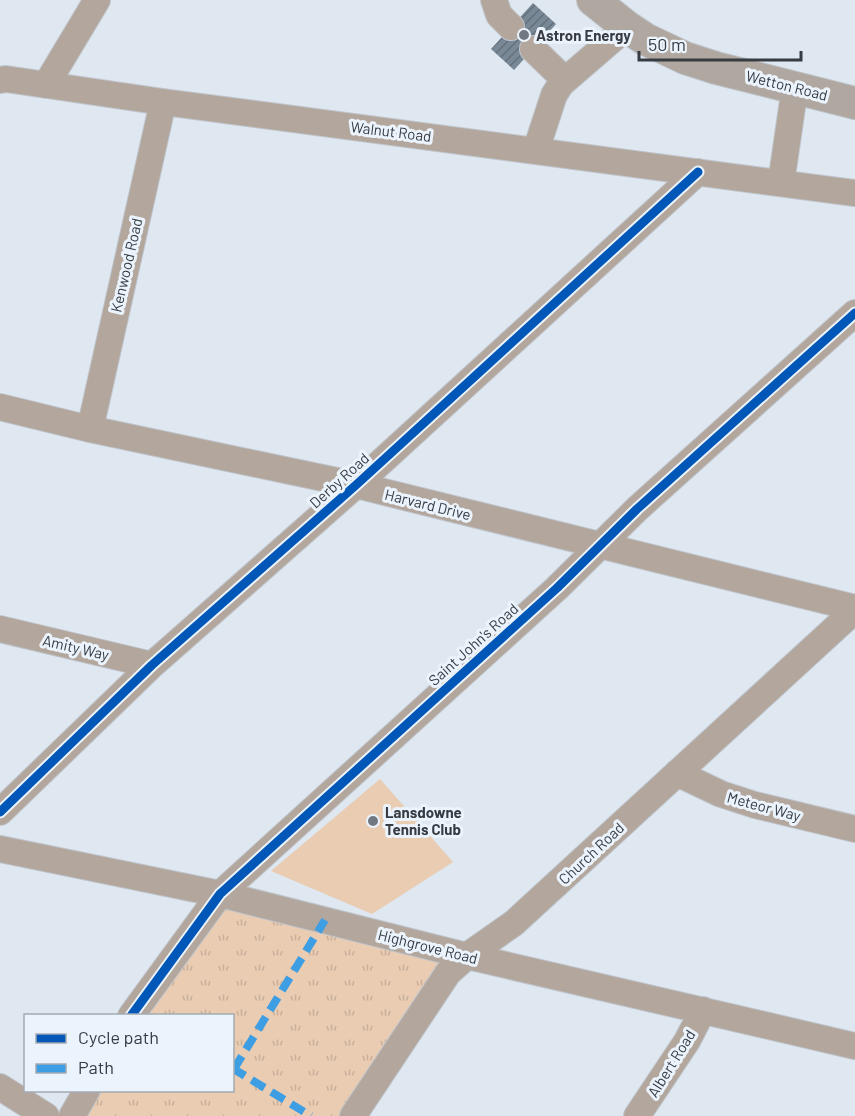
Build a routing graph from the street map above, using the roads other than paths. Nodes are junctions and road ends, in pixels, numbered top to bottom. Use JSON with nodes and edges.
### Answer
{"nodes":[{"id":1,"x":97,"y":0,"type":"edge"},
{"id":2,"x":494,"y":0,"type":"edge"},
{"id":3,"x":593,"y":0,"type":"edge"},
{"id":4,"x":511,"y":27,"type":"dead end"},
{"id":5,"x":627,"y":27,"type":"junction"},
{"id":6,"x":533,"y":49,"type":"dead end"},
{"id":7,"x":0,"y":80,"type":"edge"},
{"id":8,"x":565,"y":80,"type":"junction"},
{"id":9,"x":46,"y":85,"type":"junction"},
{"id":10,"x":795,"y":87,"type":"junction"},
{"id":11,"x":163,"y":102,"type":"junction"},
{"id":12,"x":855,"y":103,"type":"edge"},
{"id":13,"x":536,"y":150,"type":"junction"},
{"id":14,"x":698,"y":172,"type":"junction"},
{"id":15,"x":781,"y":183,"type":"junction"},
{"id":16,"x":855,"y":193,"type":"edge"},
{"id":17,"x":855,"y":313,"type":"edge"},
{"id":18,"x":0,"y":407,"type":"edge"},
{"id":19,"x":90,"y":429,"type":"junction"},
{"id":20,"x":356,"y":485,"type":"junction"},
{"id":21,"x":601,"y":547,"type":"junction"},
{"id":22,"x":855,"y":609,"type":"edge"},
{"id":23,"x":0,"y":629,"type":"edge"},
{"id":24,"x":152,"y":665,"type":"junction"},
{"id":25,"x":677,"y":773,"type":"junction"},
{"id":26,"x":0,"y":812,"type":"edge"},
{"id":27,"x":855,"y":830,"type":"edge"},
{"id":28,"x":0,"y":849,"type":"edge"},
{"id":29,"x":220,"y":894,"type":"junction"},
{"id":30,"x":467,"y":956,"type":"junction"},
{"id":31,"x":703,"y":1010,"type":"junction"},
{"id":32,"x":133,"y":1014,"type":"edge"},
{"id":33,"x":855,"y":1046,"type":"edge"},
{"id":34,"x":0,"y":1087,"type":"edge"},
{"id":35,"x":86,"y":1092,"type":"edge"},
{"id":36,"x":46,"y":1116,"type":"edge"},
{"id":37,"x":72,"y":1116,"type":"edge"},
{"id":38,"x":353,"y":1116,"type":"edge"},
{"id":39,"x":637,"y":1116,"type":"edge"}],
"edges":[{"from":1,"to":9,"type":"street"},
{"from":2,"to":4,"type":"street"},
{"from":3,"to":5,"type":"main road","name":"Wetton Road"},
{"from":5,"to":8,"type":"street"},
{"from":5,"to":10,"type":"main road","name":"Wetton Road"},
{"from":6,"to":8,"type":"street"},
{"from":7,"to":9,"type":"street","name":"Walnut Road"},
{"from":8,"to":13,"type":"street"},
{"from":9,"to":11,"type":"street","name":"Walnut Road"},
{"from":10,"to":12,"type":"main road","name":"Wetton Road"},
{"from":10,"to":15,"type":"street"},
{"from":11,"to":13,"type":"street","name":"Walnut Road"},
{"from":11,"to":19,"type":"street","name":"Kenwood Road"},
{"from":13,"to":14,"type":"street","name":"Walnut Road"},
{"from":14,"to":15,"type":"street","name":"Walnut Road"},
{"from":14,"to":20,"type":"street","name":"Derby Road"},
{"from":15,"to":16,"type":"street","name":"Walnut Road"},
{"from":17,"to":21,"type":"street","name":"Saint John's Road"},
{"from":18,"to":19,"type":"street","name":"Harvard Drive"},
{"from":19,"to":20,"type":"street","name":"Harvard Drive"},
{"from":20,"to":21,"type":"street","name":"Harvard Drive"},
{"from":20,"to":24,"type":"street","name":"Derby Road"},
{"from":21,"to":22,"type":"street","name":"Harvard Drive"},
{"from":21,"to":29,"type":"street","name":"Saint John's Road"},
{"from":22,"to":25,"type":"street","name":"Church Road"},
{"from":23,"to":24,"type":"street","name":"Amity Way"},
{"from":24,"to":26,"type":"street","name":"Derby Road"},
{"from":25,"to":27,"type":"street","name":"Meteor Way"},
{"from":25,"to":30,"type":"street","name":"Church Road"},
{"from":28,"to":29,"type":"street","name":"Highgrove Road"},
{"from":29,"to":30,"type":"street","name":"Highgrove Road"},
{"from":29,"to":32,"type":"street","name":"Saint John's Road"},
{"from":30,"to":31,"type":"street","name":"Highgrove Road"},
{"from":30,"to":38,"type":"street","name":"Church Road"},
{"from":31,"to":33,"type":"street","name":"Highgrove Road"},
{"from":31,"to":39,"type":"street","name":"Albert Road"},
{"from":34,"to":36,"type":"street"},
{"from":35,"to":37,"type":"street"}]}
